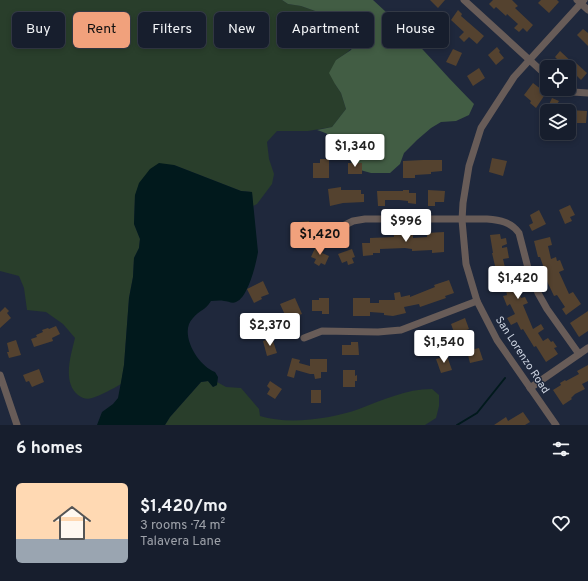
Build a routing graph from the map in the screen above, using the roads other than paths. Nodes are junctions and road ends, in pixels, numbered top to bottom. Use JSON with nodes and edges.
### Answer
{"nodes":[{"id":1,"x":464,"y":0,"type":"edge"},
{"id":2,"x":581,"y":1,"type":"edge"},
{"id":3,"x":588,"y":10,"type":"edge"},
{"id":4,"x":529,"y":60,"type":"junction"},
{"id":5,"x":540,"y":70,"type":"edge"},
{"id":6,"x":576,"y":92,"type":"edge"},
{"id":7,"x":588,"y":93,"type":"edge"},
{"id":8,"x":462,"y":220,"type":"junction"},
{"id":9,"x":341,"y":227,"type":"dead end"},
{"id":10,"x":477,"y":301,"type":"junction"},
{"id":11,"x":304,"y":338,"type":"dead end"},
{"id":12,"x":588,"y":348,"type":"edge"},
{"id":13,"x":579,"y":354,"type":"junction"},
{"id":14,"x":0,"y":375,"type":"edge"},
{"id":15,"x":530,"y":388,"type":"junction"},
{"id":16,"x":17,"y":425,"type":"edge"},
{"id":17,"x":556,"y":425,"type":"edge"}],
"edges":[{"from":1,"to":4,"type":"street"},
{"from":2,"to":3,"type":"street"},
{"from":2,"to":4,"type":"street","name":"San Lorenzo Road"},
{"from":4,"to":5,"type":"street"},
{"from":4,"to":8,"type":"street","name":"San Lorenzo Road"},
{"from":6,"to":7,"type":"street"},
{"from":8,"to":9,"type":"street"},
{"from":8,"to":10,"type":"street","name":"San Lorenzo Road"},
{"from":8,"to":13,"type":"street"},
{"from":10,"to":11,"type":"street"},
{"from":10,"to":15,"type":"street","name":"San Lorenzo Road"},
{"from":12,"to":13,"type":"street"},
{"from":13,"to":15,"type":"street"},
{"from":14,"to":16,"type":"street"},
{"from":15,"to":17,"type":"street","name":"San Lorenzo Road"}]}
